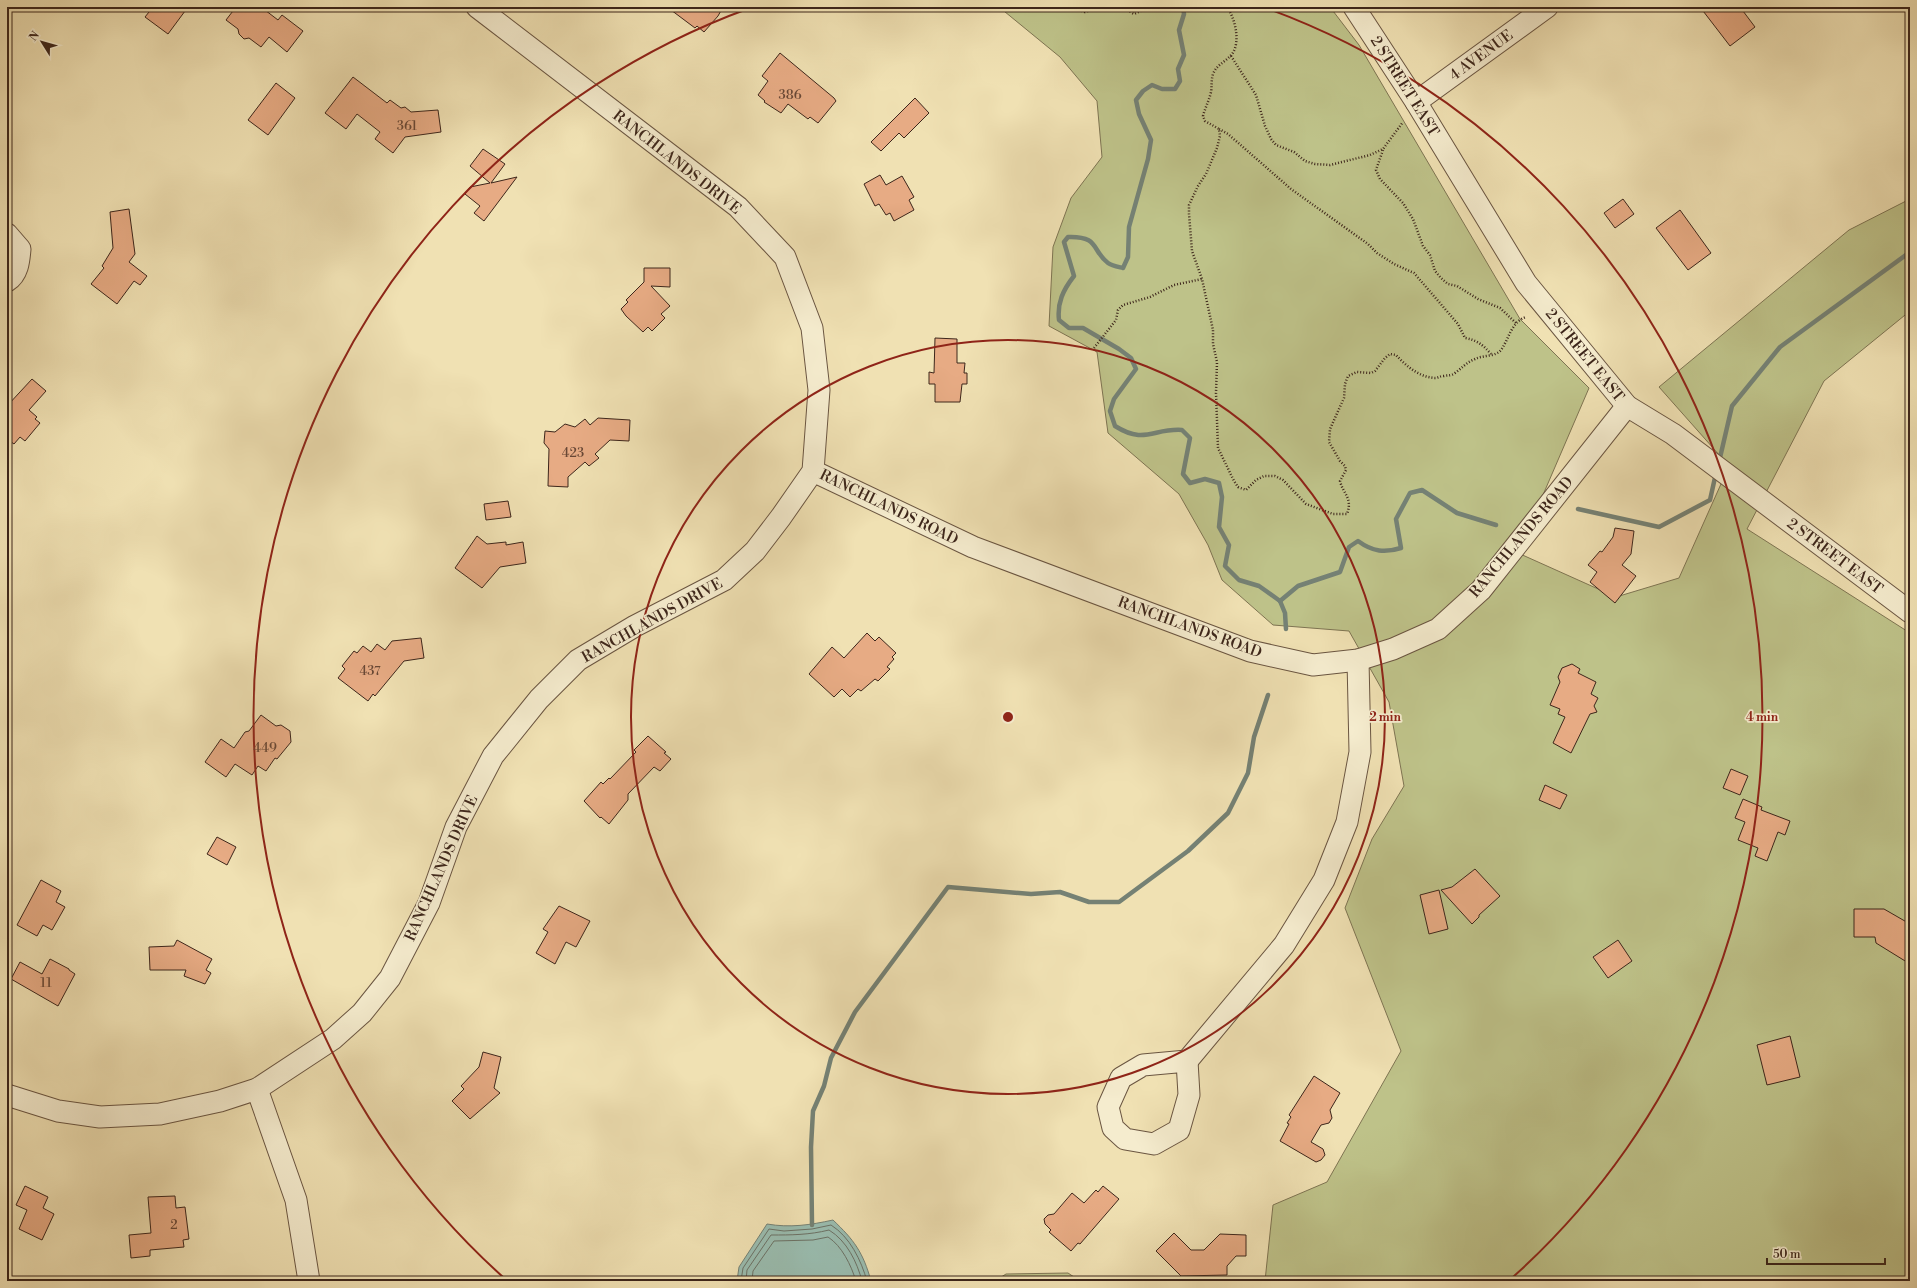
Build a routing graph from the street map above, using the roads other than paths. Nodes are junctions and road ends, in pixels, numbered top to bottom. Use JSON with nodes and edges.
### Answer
{"nodes":[{"id":1,"x":477,"y":7,"type":"edge"},
{"id":2,"x":1354,"y":7,"type":"edge"},
{"id":3,"x":1547,"y":7,"type":"edge"},
{"id":4,"x":1416,"y":102,"type":"junction"},
{"id":5,"x":7,"y":234,"type":"edge"},
{"id":6,"x":7,"y":281,"type":"edge"},
{"id":7,"x":1627,"y":406,"type":"junction"},
{"id":8,"x":813,"y":471,"type":"junction"},
{"id":9,"x":1910,"y":612,"type":"edge"},
{"id":10,"x":1358,"y":660,"type":"junction"},
{"id":11,"x":1188,"y":1061,"type":"junction"},
{"id":12,"x":257,"y":1089,"type":"junction"},
{"id":13,"x":7,"y":1096,"type":"edge"},
{"id":14,"x":309,"y":1281,"type":"edge"}],
"edges":[{"from":1,"to":8,"type":"street","name":"RANCHLANDS DRIVE"},
{"from":2,"to":4,"type":"street","name":"2 STREET EAST"},
{"from":3,"to":4,"type":"street","name":"4 AVENUE"},
{"from":4,"to":7,"type":"street","name":"2 STREET EAST"},
{"from":5,"to":6,"type":"street"},
{"from":7,"to":9,"type":"street","name":"2 STREET EAST"},
{"from":7,"to":10,"type":"street","name":"RANCHLANDS ROAD"},
{"from":8,"to":10,"type":"street","name":"RANCHLANDS ROAD"},
{"from":8,"to":12,"type":"street","name":"RANCHLANDS DRIVE"},
{"from":10,"to":11,"type":"street"},
{"from":11,"to":11,"type":"street"},
{"from":12,"to":13,"type":"street","name":"RANCHLANDS DRIVE"},
{"from":12,"to":14,"type":"street"}]}
